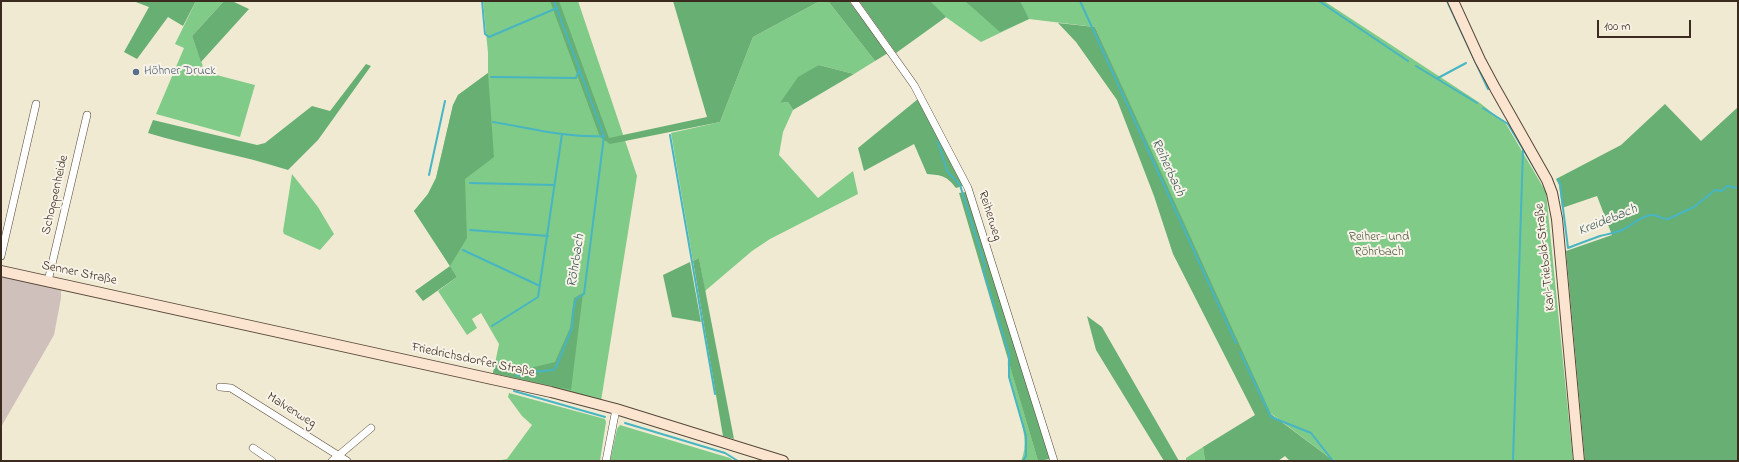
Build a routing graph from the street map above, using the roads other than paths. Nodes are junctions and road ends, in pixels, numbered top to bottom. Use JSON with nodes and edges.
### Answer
{"nodes":[{"id":1,"x":854,"y":1,"type":"edge"},
{"id":2,"x":1453,"y":1,"type":"edge"},
{"id":3,"x":36,"y":104,"type":"dead end"},
{"id":4,"x":87,"y":115,"type":"dead end"},
{"id":5,"x":1,"y":256,"type":"edge"},
{"id":6,"x":1,"y":271,"type":"edge"},
{"id":7,"x":48,"y":281,"type":"junction"},
{"id":8,"x":152,"y":304,"type":"joint"},
{"id":9,"x":220,"y":387,"type":"dead end"},
{"id":10,"x":616,"y":409,"type":"junction"},
{"id":11,"x":371,"y":428,"type":"dead end"},
{"id":12,"x":253,"y":448,"type":"dead end"},
{"id":13,"x":338,"y":456,"type":"junction"},
{"id":14,"x":272,"y":461,"type":"edge"},
{"id":15,"x":332,"y":461,"type":"edge"},
{"id":16,"x":347,"y":461,"type":"edge"},
{"id":17,"x":606,"y":461,"type":"edge"},
{"id":18,"x":783,"y":461,"type":"edge"},
{"id":19,"x":1054,"y":461,"type":"edge"},
{"id":20,"x":1579,"y":461,"type":"edge"}],
"edges":[{"from":1,"to":19,"type":"street","name":"Reiherweg"},
{"from":2,"to":20,"type":"main road","name":"Karl-Triebold-Straße"},
{"from":3,"to":5,"type":"street"},
{"from":4,"to":7,"type":"street","name":"Schoppenheide"},
{"from":6,"to":7,"type":"main road","name":"Senner Straße"},
{"from":7,"to":8,"type":"main road","name":"Senner Straße"},
{"from":8,"to":10,"type":"main road","name":"Friedrichsdorfer Straße"},
{"from":9,"to":13,"type":"street","name":"Malvenweg"},
{"from":10,"to":17,"type":"street"},
{"from":10,"to":18,"type":"main road","name":"Friedrichsdorfer Straße"},
{"from":11,"to":13,"type":"street"},
{"from":12,"to":14,"type":"street"},
{"from":13,"to":15,"type":"street"},
{"from":13,"to":16,"type":"street","name":"Malvenweg"}]}
